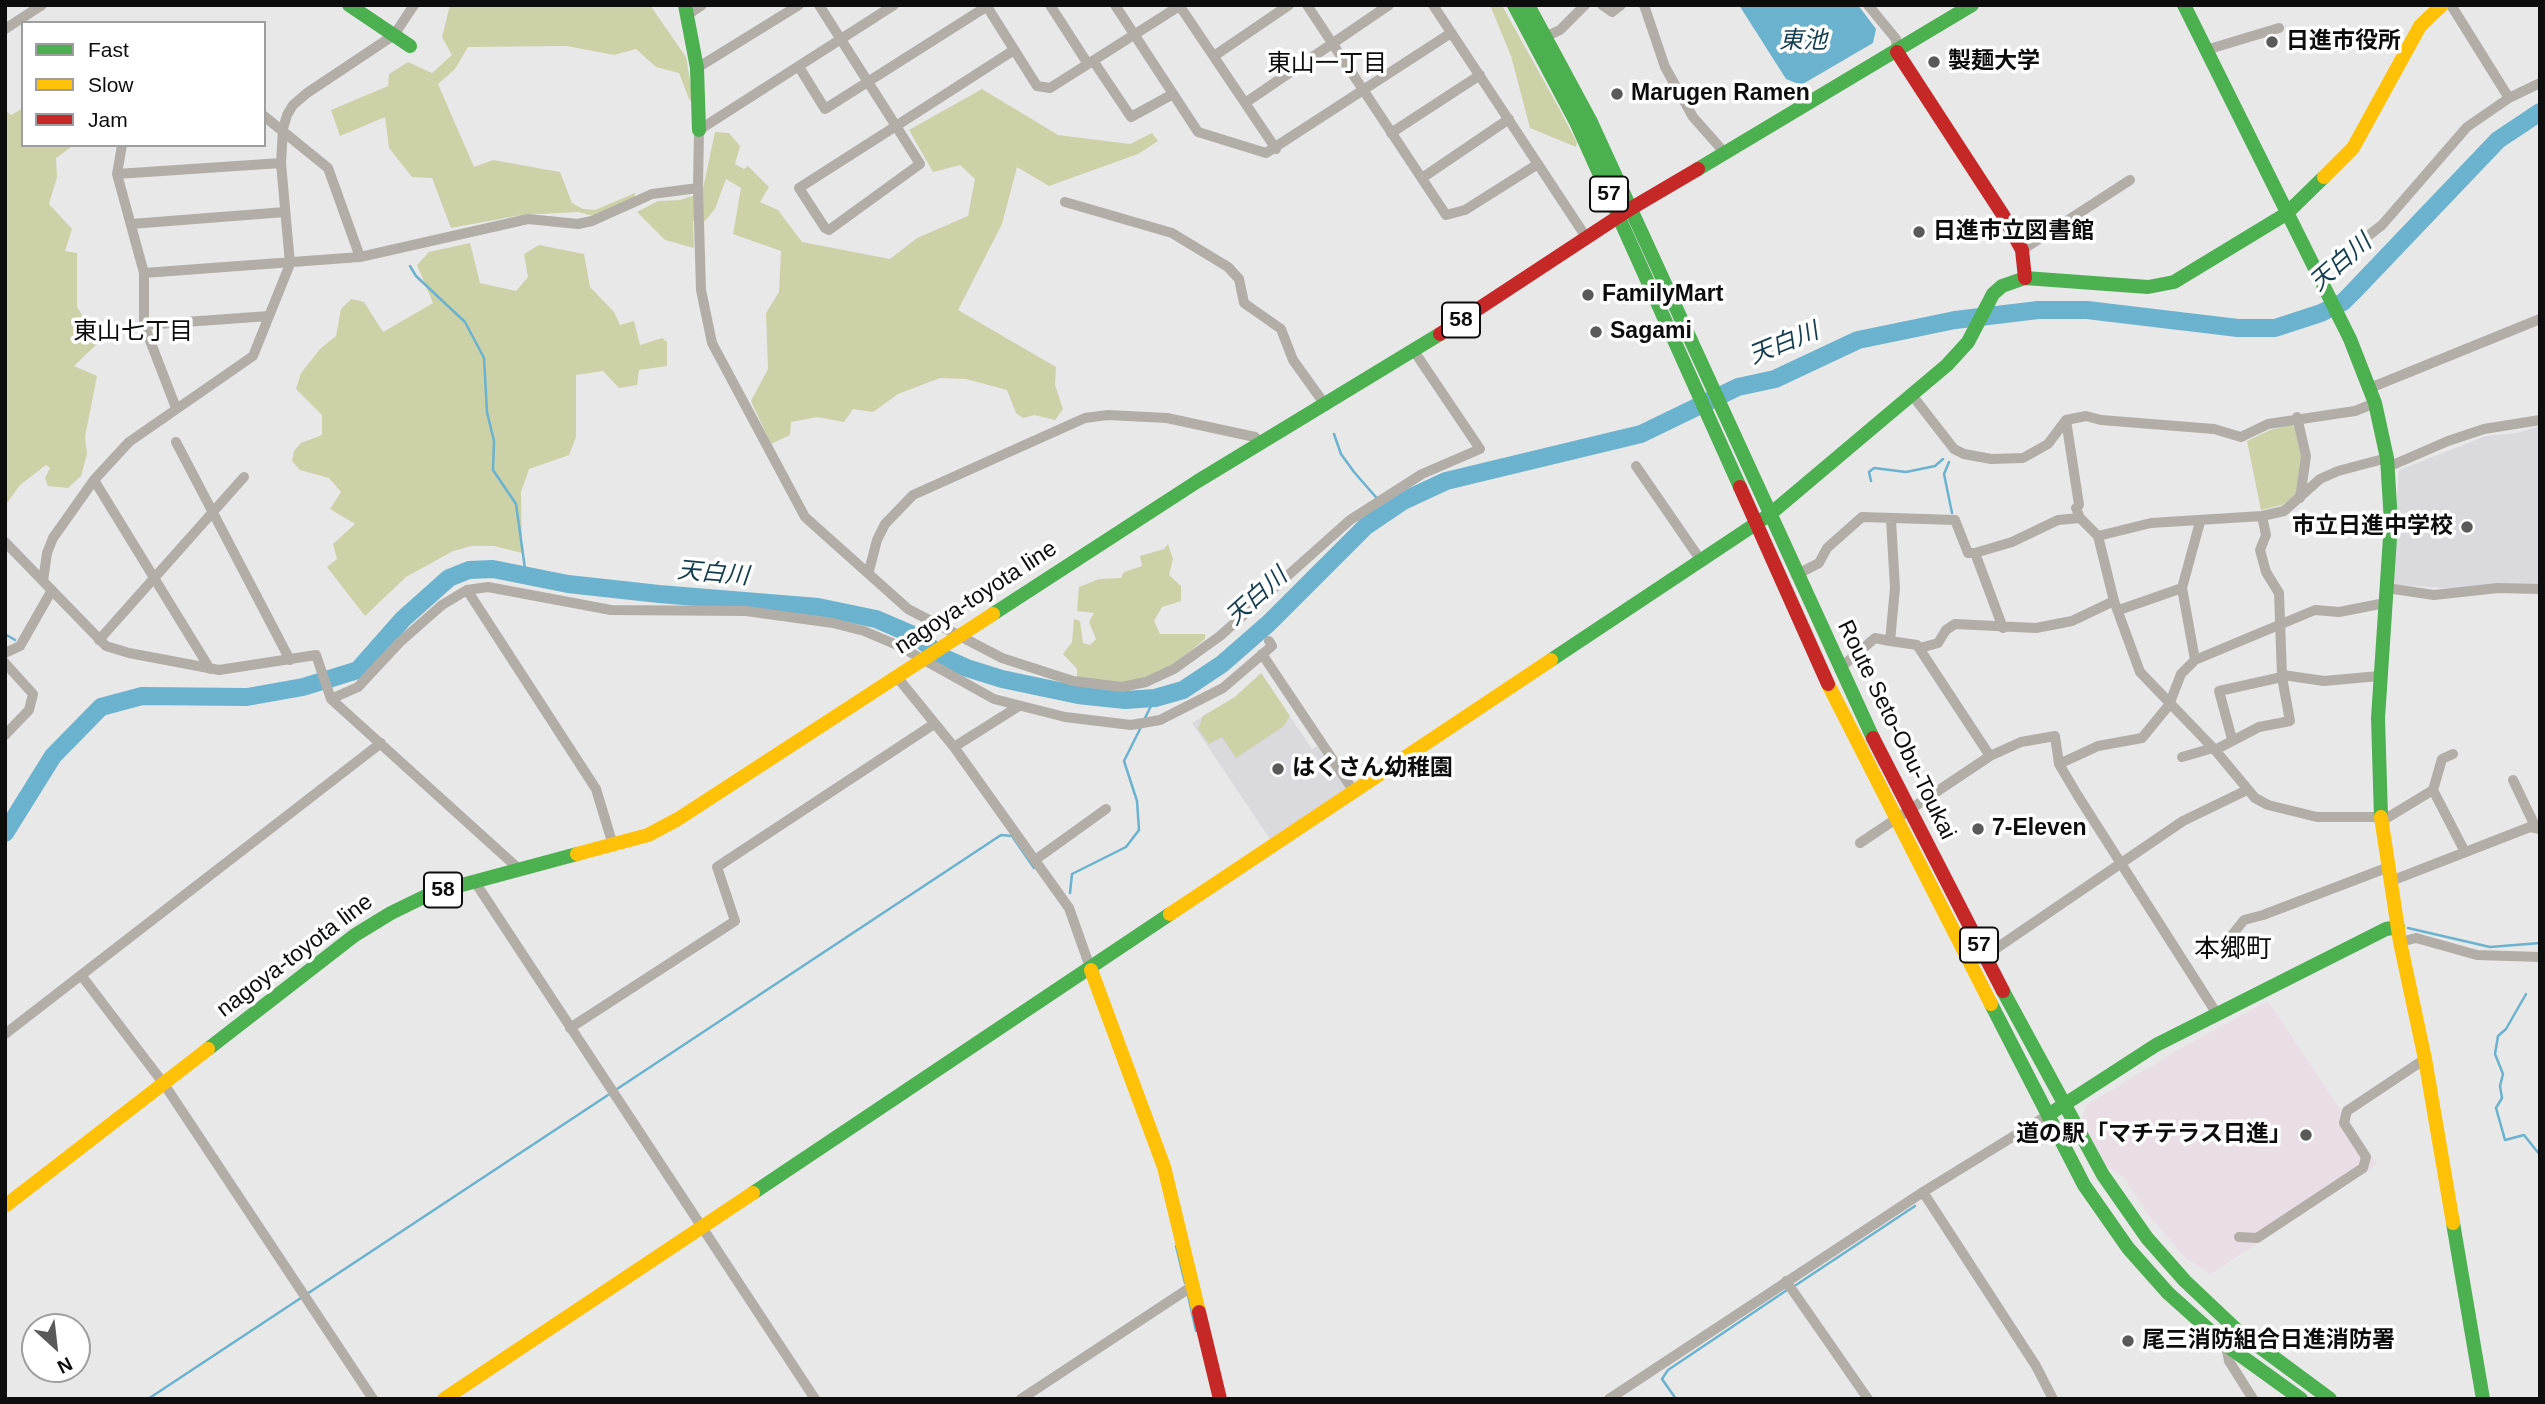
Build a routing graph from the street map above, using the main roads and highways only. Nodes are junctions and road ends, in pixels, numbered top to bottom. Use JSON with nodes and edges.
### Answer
{"nodes":[{"id":1,"x":349,"y":5,"type":"edge"},
{"id":2,"x":1514,"y":5,"type":"edge"},
{"id":3,"x":1528,"y":5,"type":"edge"},
{"id":4,"x":1972,"y":5,"type":"edge"},
{"id":5,"x":2184,"y":5,"type":"edge"},
{"id":6,"x":2442,"y":5,"type":"edge"},
{"id":7,"x":686,"y":10,"type":"edge"},
{"id":8,"x":410,"y":46,"type":"dead end"},
{"id":9,"x":1897,"y":52,"type":"junction"},
{"id":10,"x":699,"y":130,"type":"road end"},
{"id":11,"x":1625,"y":212,"type":"junction"},
{"id":12,"x":2286,"y":214,"type":"junction"},
{"id":13,"x":2025,"y":278,"type":"junction"},
{"id":14,"x":1703,"y":384,"type":"junction"},
{"id":15,"x":1769,"y":515,"type":"junction"},
{"id":16,"x":1756,"y":524,"type":"junction"},
{"id":17,"x":1902,"y":815,"type":"junction"},
{"id":18,"x":2399,"y":934,"type":"junction"},
{"id":19,"x":1091,"y":970,"type":"junction"},
{"id":20,"x":2063,"y":1105,"type":"junction"},
{"id":21,"x":2048,"y":1115,"type":"junction"},
{"id":22,"x":5,"y":1206,"type":"edge"},
{"id":23,"x":444,"y":1399,"type":"edge"},
{"id":24,"x":1220,"y":1399,"type":"edge"},
{"id":25,"x":2301,"y":1399,"type":"edge"},
{"id":26,"x":2329,"y":1399,"type":"edge"},
{"id":27,"x":2483,"y":1399,"type":"edge"}],
"edges":[{"from":1,"to":8,"type":"main road"},
{"from":2,"to":11,"type":"main road","name":"Route Seto-Obu-Toukai","number":"57"},
{"from":3,"to":11,"type":"main road","name":"Route Seto-Obu-Toukai","number":"57"},
{"from":4,"to":9,"type":"main road","name":"nagoya-toyota line","number":"58"},
{"from":5,"to":12,"type":"main road"},
{"from":6,"to":12,"type":"main road"},
{"from":7,"to":10,"type":"main road"},
{"from":9,"to":11,"type":"main road","name":"nagoya-toyota line","number":"58"},
{"from":9,"to":13,"type":"main road"},
{"from":11,"to":14,"type":"main road","name":"Route Seto-Obu-Toukai","number":"57"},
{"from":11,"to":22,"type":"main road","name":"nagoya-toyota line","number":"58"},
{"from":12,"to":13,"type":"main road"},
{"from":12,"to":18,"type":"main road"},
{"from":13,"to":15,"type":"main road"},
{"from":14,"to":15,"type":"main road","name":"Route Seto-Obu-Toukai","number":"57"},
{"from":14,"to":16,"type":"main road","name":"Route Seto-Obu-Toukai","number":"57"},
{"from":15,"to":16,"type":"main road"},
{"from":15,"to":17,"type":"main road","name":"Route Seto-Obu-Toukai","number":"57"},
{"from":16,"to":17,"type":"main road","name":"Route Seto-Obu-Toukai","number":"57"},
{"from":16,"to":19,"type":"main road"},
{"from":17,"to":20,"type":"main road","name":"Route Seto-Obu-Toukai","number":"57"},
{"from":17,"to":21,"type":"main road","name":"Route Seto-Obu-Toukai","number":"57"},
{"from":18,"to":20,"type":"main road"},
{"from":18,"to":27,"type":"main road"},
{"from":19,"to":23,"type":"main road"},
{"from":19,"to":24,"type":"main road"},
{"from":20,"to":21,"type":"main road"},
{"from":20,"to":26,"type":"main road","name":"Route Seto-Obu-Toukai","number":"57"},
{"from":21,"to":25,"type":"main road","name":"Route Seto-Obu-Toukai","number":"57"}]}
